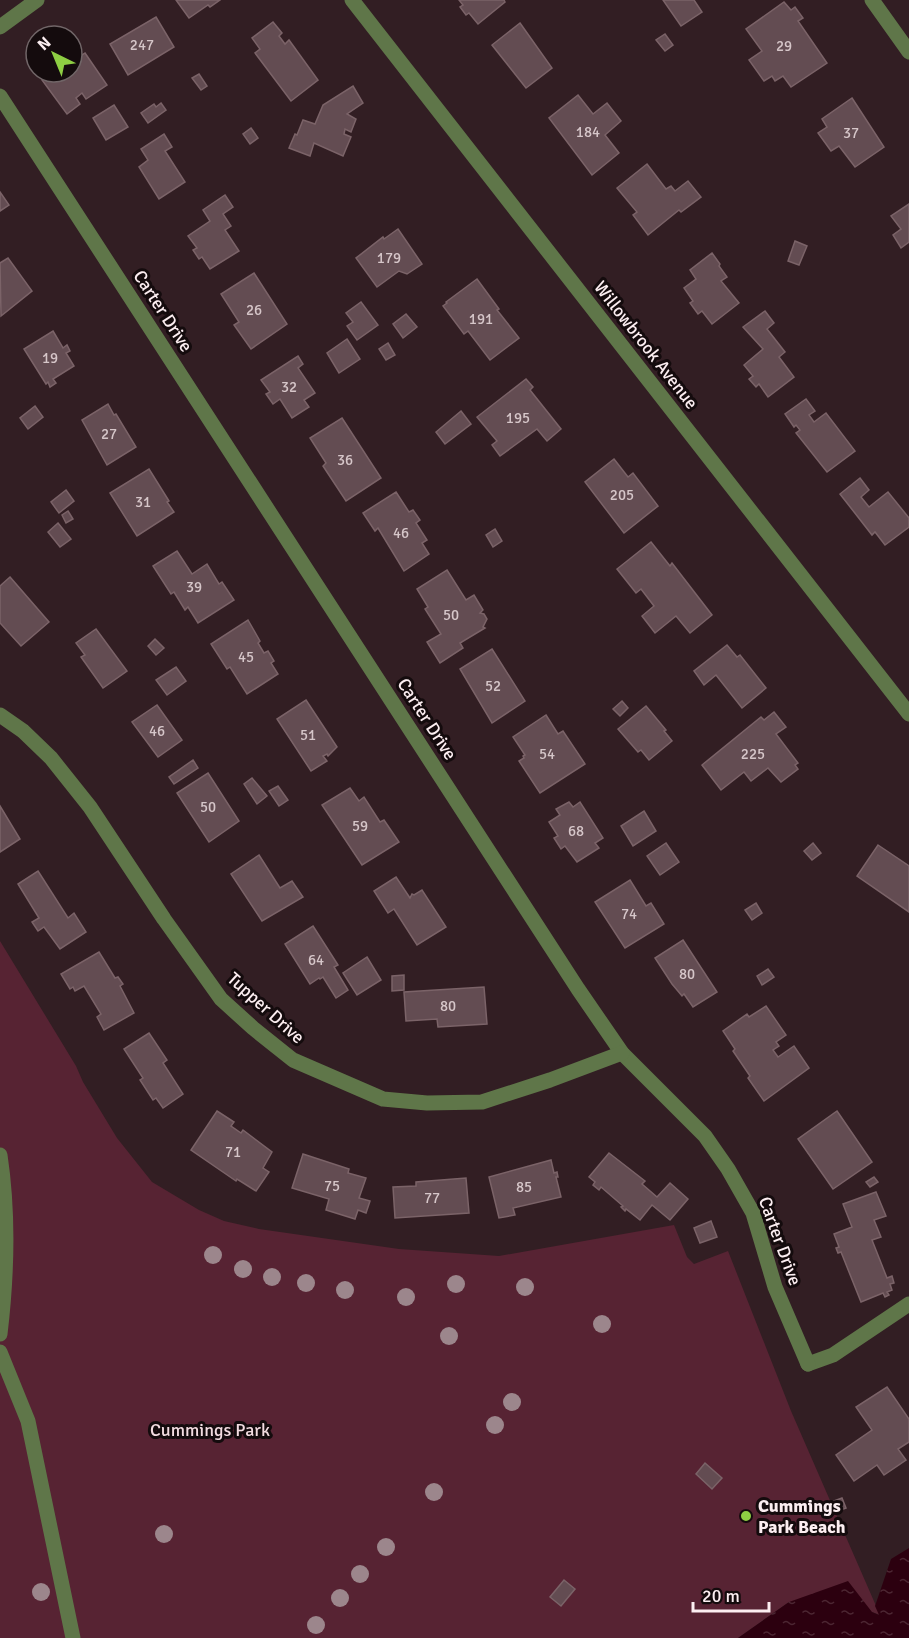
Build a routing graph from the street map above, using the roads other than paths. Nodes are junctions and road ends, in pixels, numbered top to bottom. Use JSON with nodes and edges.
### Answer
{"nodes":[{"id":1,"x":37,"y":0,"type":"edge"},
{"id":2,"x":352,"y":0,"type":"edge"},
{"id":3,"x":872,"y":0,"type":"edge"},
{"id":4,"x":0,"y":27,"type":"edge"},
{"id":5,"x":909,"y":52,"type":"edge"},
{"id":6,"x":0,"y":96,"type":"edge"},
{"id":7,"x":909,"y":714,"type":"edge"},
{"id":8,"x":0,"y":715,"type":"edge"},
{"id":9,"x":622,"y":1053,"type":"junction"},
{"id":10,"x":0,"y":1155,"type":"edge"},
{"id":11,"x":909,"y":1304,"type":"edge"},
{"id":12,"x":0,"y":1335,"type":"edge"},
{"id":13,"x":0,"y":1352,"type":"edge"},
{"id":14,"x":73,"y":1638,"type":"edge"}],
"edges":[{"from":1,"to":4,"type":"street"},
{"from":2,"to":7,"type":"street","name":"Willowbrook Avenue"},
{"from":3,"to":5,"type":"street"},
{"from":6,"to":9,"type":"street","name":"Carter Drive"},
{"from":8,"to":9,"type":"street","name":"Tupper Drive"},
{"from":9,"to":11,"type":"street","name":"Carter Drive"},
{"from":10,"to":12,"type":"street"},
{"from":13,"to":14,"type":"street"}]}
